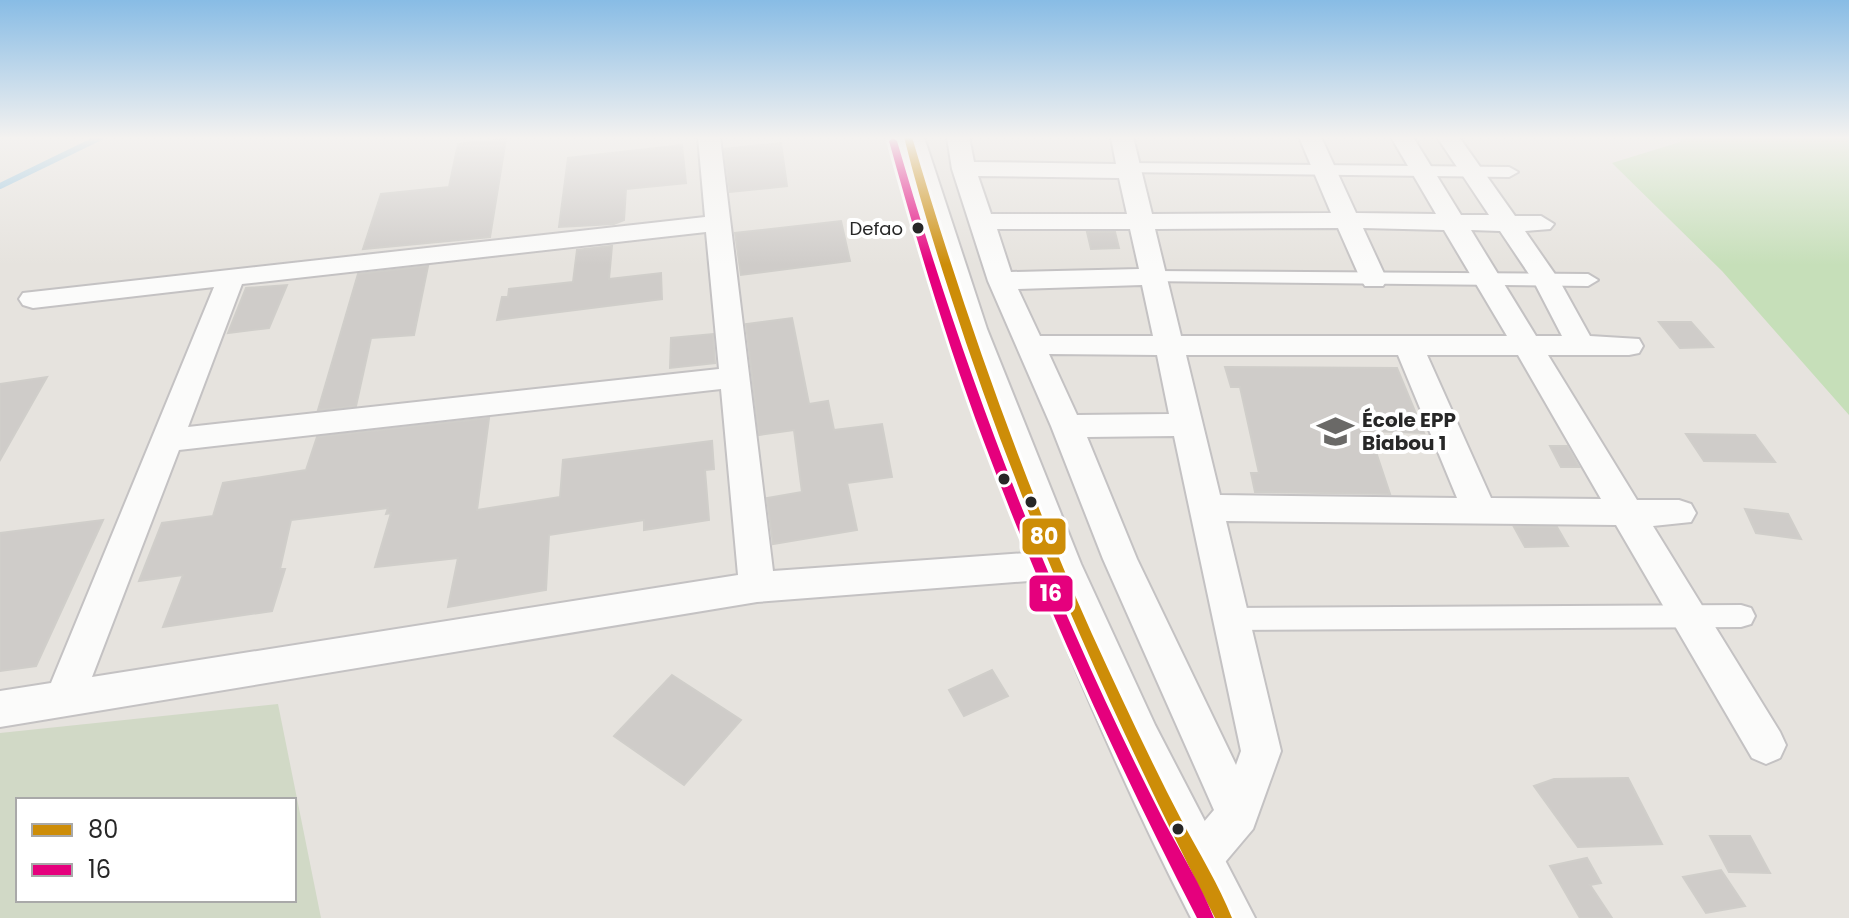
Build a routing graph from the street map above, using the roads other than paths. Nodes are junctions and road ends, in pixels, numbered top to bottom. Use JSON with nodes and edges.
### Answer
{"nodes":[{"id":1,"x":714,"y":180,"type":"edge"},
{"id":2,"x":919,"y":180,"type":"edge"},
{"id":3,"x":968,"y":180,"type":"edge"},
{"id":4,"x":1131,"y":180,"type":"edge"},
{"id":5,"x":1331,"y":180,"type":"edge"},
{"id":6,"x":1428,"y":180,"type":"edge"},
{"id":7,"x":1476,"y":180,"type":"edge"},
{"id":8,"x":1349,"y":220,"type":"junction"},
{"id":9,"x":1141,"y":221,"type":"junction"},
{"id":10,"x":985,"y":222,"type":"junction"},
{"id":11,"x":1454,"y":222,"type":"junction"},
{"id":12,"x":719,"y":223,"type":"junction"},
{"id":13,"x":1506,"y":223,"type":"junction"},
{"id":14,"x":1541,"y":224,"type":"dead end"},
{"id":15,"x":232,"y":276,"type":"junction"},
{"id":16,"x":1153,"y":277,"type":"junction"},
{"id":17,"x":1374,"y":280,"type":"junction"},
{"id":18,"x":1487,"y":280,"type":"junction"},
{"id":19,"x":1546,"y":280,"type":"junction"},
{"id":20,"x":1588,"y":280,"type":"dead end"},
{"id":21,"x":1001,"y":281,"type":"junction"},
{"id":22,"x":33,"y":299,"type":"dead end"},
{"id":23,"x":1028,"y":345,"type":"junction"},
{"id":24,"x":1525,"y":345,"type":"junction"},
{"id":25,"x":1581,"y":346,"type":"junction"},
{"id":26,"x":1629,"y":346,"type":"dead end"},
{"id":27,"x":1409,"y":347,"type":"junction"},
{"id":28,"x":1170,"y":348,"type":"junction"},
{"id":29,"x":735,"y":377,"type":"junction"},
{"id":30,"x":1187,"y":425,"type":"junction"},
{"id":31,"x":1067,"y":426,"type":"junction"},
{"id":32,"x":168,"y":440,"type":"junction"},
{"id":33,"x":1206,"y":508,"type":"junction"},
{"id":34,"x":1480,"y":512,"type":"junction"},
{"id":35,"x":1625,"y":512,"type":"junction"},
{"id":36,"x":1679,"y":513,"type":"dead end"},
{"id":37,"x":1055,"y":565,"type":"junction"},
{"id":38,"x":757,"y":587,"type":"junction"},
{"id":39,"x":1688,"y":615,"type":"junction"},
{"id":40,"x":1741,"y":616,"type":"dead end"},
{"id":41,"x":1231,"y":619,"type":"junction"},
{"id":42,"x":64,"y":699,"type":"junction"},
{"id":43,"x":0,"y":709,"type":"edge"},
{"id":44,"x":1766,"y":745,"type":"dead end"},
{"id":45,"x":1238,"y":815,"type":"junction"},
{"id":46,"x":1195,"y":865,"type":"junction"},
{"id":47,"x":1224,"y":918,"type":"edge"}],
"edges":[{"from":1,"to":12,"type":"street"},
{"from":2,"to":37,"type":"main road"},
{"from":3,"to":10,"type":"street"},
{"from":4,"to":9,"type":"street"},
{"from":5,"to":8,"type":"street"},
{"from":6,"to":11,"type":"street"},
{"from":7,"to":13,"type":"street"},
{"from":8,"to":9,"type":"street"},
{"from":8,"to":11,"type":"street"},
{"from":8,"to":17,"type":"street"},
{"from":9,"to":10,"type":"street"},
{"from":9,"to":16,"type":"street"},
{"from":10,"to":21,"type":"street"},
{"from":11,"to":13,"type":"street"},
{"from":11,"to":18,"type":"street"},
{"from":12,"to":15,"type":"street"},
{"from":12,"to":29,"type":"street"},
{"from":13,"to":14,"type":"street"},
{"from":13,"to":19,"type":"street"},
{"from":15,"to":22,"type":"street"},
{"from":15,"to":32,"type":"street"},
{"from":16,"to":17,"type":"street"},
{"from":16,"to":21,"type":"street"},
{"from":16,"to":28,"type":"street"},
{"from":17,"to":18,"type":"street"},
{"from":18,"to":19,"type":"street"},
{"from":18,"to":24,"type":"street"},
{"from":19,"to":20,"type":"street"},
{"from":19,"to":25,"type":"street"},
{"from":21,"to":23,"type":"street"},
{"from":23,"to":28,"type":"street"},
{"from":23,"to":31,"type":"street"},
{"from":24,"to":25,"type":"street"},
{"from":24,"to":27,"type":"street"},
{"from":24,"to":35,"type":"street"},
{"from":25,"to":26,"type":"street"},
{"from":27,"to":28,"type":"street"},
{"from":27,"to":34,"type":"street"},
{"from":28,"to":30,"type":"street"},
{"from":29,"to":32,"type":"street"},
{"from":29,"to":38,"type":"street"},
{"from":30,"to":31,"type":"street"},
{"from":30,"to":33,"type":"street"},
{"from":31,"to":45,"type":"street"},
{"from":32,"to":42,"type":"street"},
{"from":33,"to":34,"type":"street"},
{"from":33,"to":41,"type":"street"},
{"from":34,"to":35,"type":"street"},
{"from":35,"to":36,"type":"street"},
{"from":35,"to":39,"type":"street"},
{"from":37,"to":38,"type":"street"},
{"from":37,"to":46,"type":"main road"},
{"from":38,"to":42,"type":"street"},
{"from":39,"to":40,"type":"street"},
{"from":39,"to":41,"type":"street"},
{"from":39,"to":44,"type":"street"},
{"from":41,"to":45,"type":"street"},
{"from":42,"to":43,"type":"street"},
{"from":45,"to":46,"type":"street"},
{"from":46,"to":47,"type":"main road"}]}
